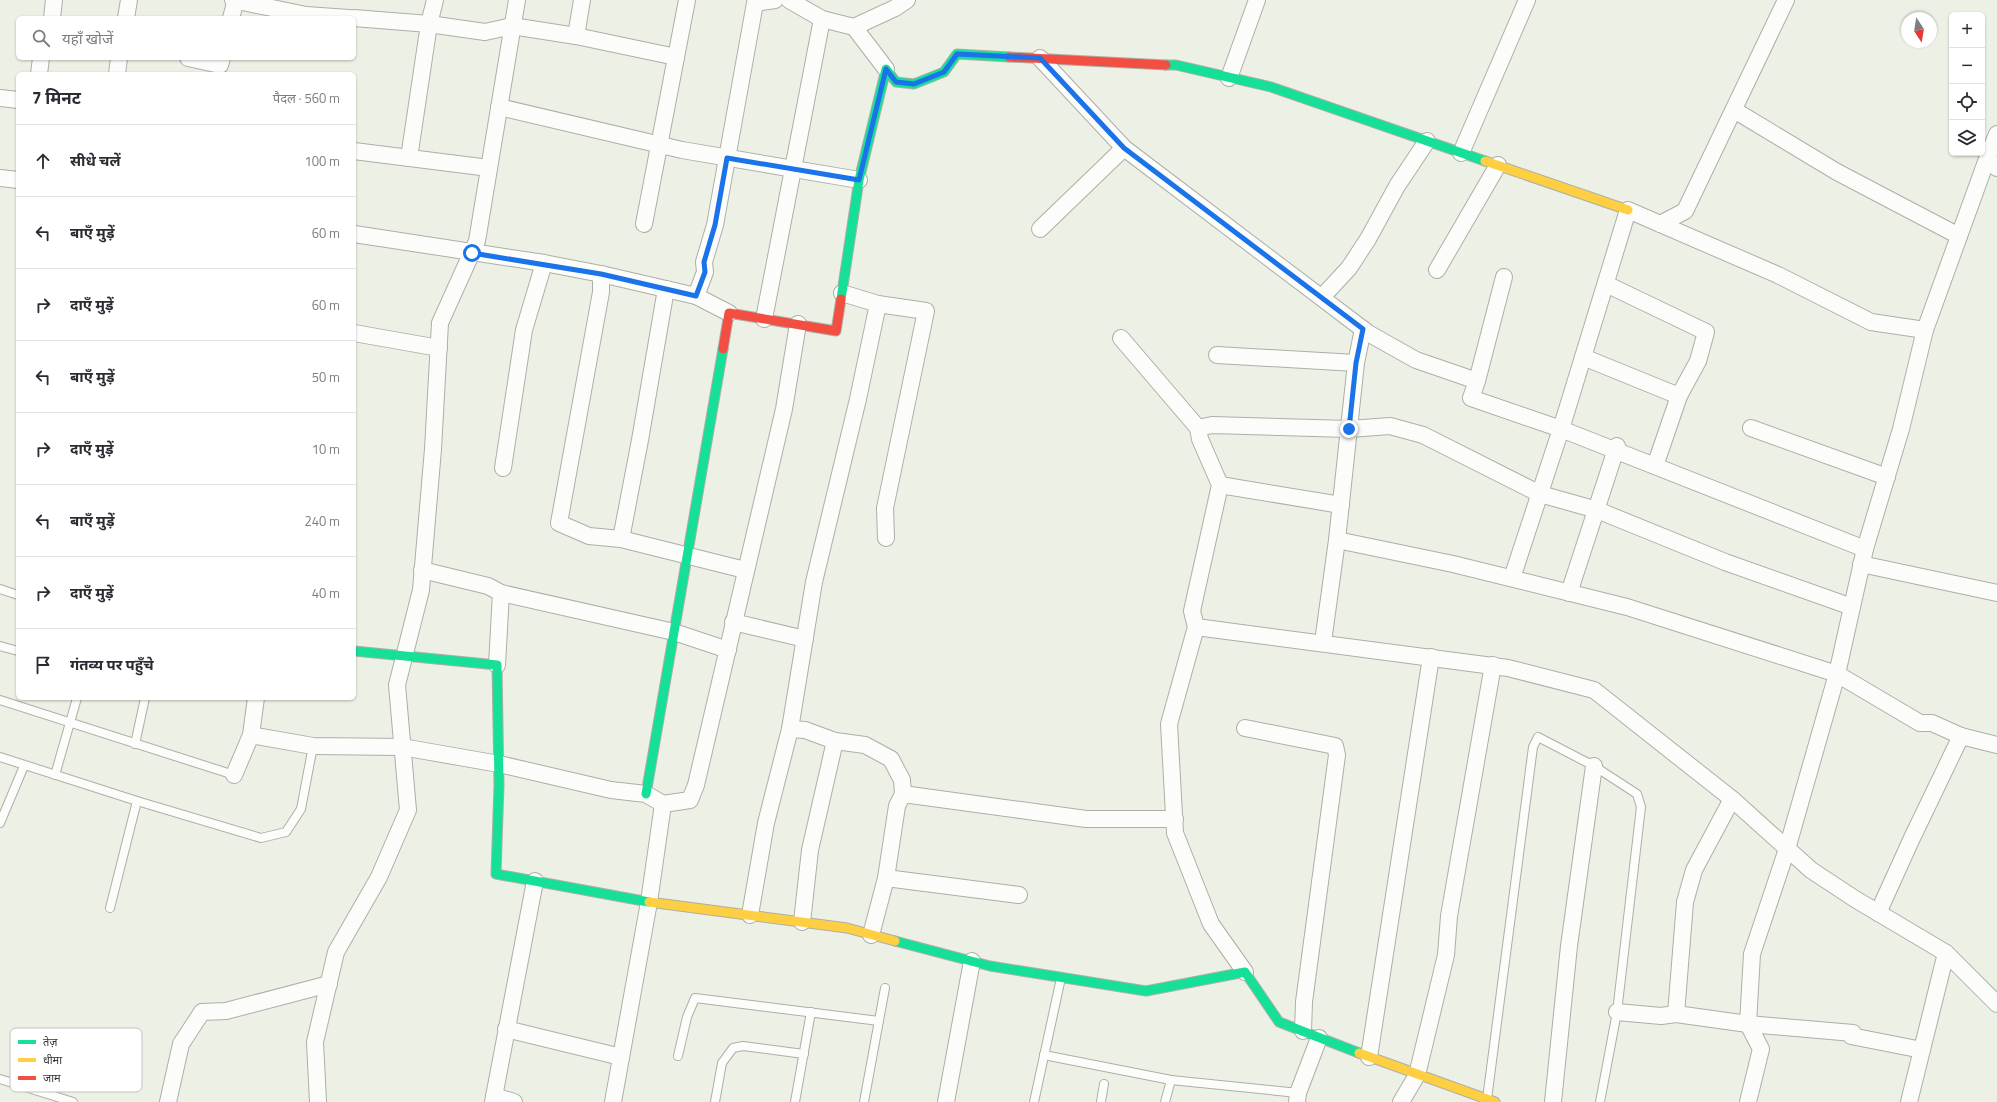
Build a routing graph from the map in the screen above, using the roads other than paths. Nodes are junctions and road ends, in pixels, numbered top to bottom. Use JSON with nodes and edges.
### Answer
{"nodes":[{"id":1,"x":54,"y":0,"type":"edge"},
{"id":2,"x":129,"y":0,"type":"edge"},
{"id":3,"x":235,"y":0,"type":"edge"},
{"id":4,"x":435,"y":0,"type":"edge"},
{"id":5,"x":517,"y":0,"type":"edge"},
{"id":6,"x":582,"y":0,"type":"edge"},
{"id":7,"x":687,"y":0,"type":"edge"},
{"id":8,"x":775,"y":0,"type":"edge"},
{"id":9,"x":789,"y":0,"type":"edge"},
{"id":10,"x":907,"y":0,"type":"edge"},
{"id":11,"x":1257,"y":0,"type":"edge"},
{"id":12,"x":1527,"y":0,"type":"edge"},
{"id":13,"x":1786,"y":0,"type":"edge"},
{"id":14,"x":52,"y":16,"type":"edge"},
{"id":15,"x":126,"y":16,"type":"edge"},
{"id":16,"x":231,"y":16,"type":"edge"},
{"id":17,"x":321,"y":16,"type":"edge"},
{"id":18,"x":356,"y":18,"type":"edge"},
{"id":19,"x":822,"y":19,"type":"junction"},
{"id":20,"x":429,"y":24,"type":"junction"},
{"id":21,"x":512,"y":26,"type":"junction"},
{"id":22,"x":854,"y":27,"type":"junction"},
{"id":23,"x":576,"y":36,"type":"junction"},
{"id":24,"x":676,"y":58,"type":"junction"},
{"id":25,"x":1040,"y":58,"type":"junction"},
{"id":26,"x":41,"y":60,"type":"edge"},
{"id":27,"x":119,"y":60,"type":"edge"},
{"id":28,"x":197,"y":60,"type":"edge"},
{"id":29,"x":221,"y":60,"type":"edge"},
{"id":30,"x":886,"y":69,"type":"junction"},
{"id":31,"x":39,"y":72,"type":"edge"},
{"id":32,"x":117,"y":72,"type":"edge"},
{"id":33,"x":1229,"y":78,"type":"junction"},
{"id":34,"x":0,"y":98,"type":"edge"},
{"id":35,"x":16,"y":100,"type":"edge"},
{"id":36,"x":499,"y":107,"type":"junction"},
{"id":37,"x":1734,"y":110,"type":"junction"},
{"id":38,"x":1997,"y":134,"type":"edge"},
{"id":39,"x":1427,"y":141,"type":"junction"},
{"id":40,"x":658,"y":144,"type":"junction"},
{"id":41,"x":1124,"y":148,"type":"junction"},
{"id":42,"x":356,"y":151,"type":"edge"},
{"id":43,"x":1461,"y":152,"type":"junction"},
{"id":44,"x":409,"y":158,"type":"junction"},
{"id":45,"x":727,"y":158,"type":"junction"},
{"id":46,"x":1992,"y":164,"type":"edge"},
{"id":47,"x":1498,"y":165,"type":"junction"},
{"id":48,"x":489,"y":168,"type":"junction"},
{"id":49,"x":793,"y":169,"type":"junction"},
{"id":50,"x":0,"y":178,"type":"edge"},
{"id":51,"x":16,"y":180,"type":"edge"},
{"id":52,"x":859,"y":180,"type":"junction"},
{"id":53,"x":1628,"y":210,"type":"junction"},
{"id":54,"x":644,"y":224,"type":"dead end"},
{"id":55,"x":1660,"y":224,"type":"junction"},
{"id":56,"x":1040,"y":229,"type":"dead end"},
{"id":57,"x":356,"y":234,"type":"edge"},
{"id":58,"x":1959,"y":236,"type":"junction"},
{"id":59,"x":472,"y":253,"type":"junction"},
{"id":60,"x":544,"y":263,"type":"junction"},
{"id":61,"x":1437,"y":270,"type":"dead end"},
{"id":62,"x":601,"y":274,"type":"junction"},
{"id":63,"x":1504,"y":277,"type":"dead end"},
{"id":64,"x":1606,"y":284,"type":"junction"},
{"id":65,"x":666,"y":289,"type":"junction"},
{"id":66,"x":842,"y":293,"type":"junction"},
{"id":67,"x":696,"y":296,"type":"junction"},
{"id":68,"x":1322,"y":297,"type":"junction"},
{"id":69,"x":878,"y":304,"type":"junction"},
{"id":70,"x":728,"y":313,"type":"junction"},
{"id":71,"x":764,"y":319,"type":"junction"},
{"id":72,"x":798,"y":324,"type":"junction"},
{"id":73,"x":1363,"y":329,"type":"junction"},
{"id":74,"x":1925,"y":330,"type":"junction"},
{"id":75,"x":356,"y":333,"type":"edge"},
{"id":76,"x":1121,"y":338,"type":"dead end"},
{"id":77,"x":439,"y":348,"type":"junction"},
{"id":78,"x":1217,"y":356,"type":"dead end"},
{"id":79,"x":1583,"y":357,"type":"junction"},
{"id":80,"x":1356,"y":363,"type":"junction"},
{"id":81,"x":1477,"y":381,"type":"junction"},
{"id":82,"x":1679,"y":396,"type":"junction"},
{"id":83,"x":1198,"y":428,"type":"junction"},
{"id":84,"x":1751,"y":428,"type":"dead end"},
{"id":85,"x":1349,"y":429,"type":"junction"},
{"id":86,"x":1561,"y":429,"type":"junction"},
{"id":87,"x":1617,"y":448,"type":"junction"},
{"id":88,"x":1655,"y":466,"type":"junction"},
{"id":89,"x":503,"y":468,"type":"dead end"},
{"id":90,"x":1887,"y":477,"type":"junction"},
{"id":91,"x":1220,"y":485,"type":"junction"},
{"id":92,"x":1540,"y":494,"type":"junction"},
{"id":93,"x":1341,"y":505,"type":"junction"},
{"id":94,"x":1597,"y":510,"type":"junction"},
{"id":95,"x":886,"y":538,"type":"dead end"},
{"id":96,"x":621,"y":539,"type":"junction"},
{"id":97,"x":1337,"y":540,"type":"junction"},
{"id":98,"x":687,"y":554,"type":"junction"},
{"id":99,"x":1863,"y":557,"type":"junction"},
{"id":100,"x":422,"y":570,"type":"junction"},
{"id":101,"x":745,"y":570,"type":"junction"},
{"id":102,"x":1512,"y":578,"type":"junction"},
{"id":103,"x":0,"y":589,"type":"edge"},
{"id":104,"x":1569,"y":593,"type":"junction"},
{"id":105,"x":1997,"y":593,"type":"edge"},
{"id":106,"x":16,"y":594,"type":"edge"},
{"id":107,"x":501,"y":594,"type":"junction"},
{"id":108,"x":1852,"y":607,"type":"junction"},
{"id":109,"x":734,"y":622,"type":"junction"},
{"id":110,"x":1196,"y":627,"type":"junction"},
{"id":111,"x":674,"y":632,"type":"junction"},
{"id":112,"x":805,"y":639,"type":"junction"},
{"id":113,"x":1323,"y":642,"type":"junction"},
{"id":114,"x":0,"y":646,"type":"edge"},
{"id":115,"x":16,"y":650,"type":"edge"},
{"id":116,"x":728,"y":650,"type":"junction"},
{"id":117,"x":356,"y":651,"type":"edge"},
{"id":118,"x":404,"y":656,"type":"junction"},
{"id":119,"x":1431,"y":658,"type":"junction"},
{"id":120,"x":497,"y":665,"type":"junction"},
{"id":121,"x":1493,"y":665,"type":"junction"},
{"id":122,"x":1837,"y":674,"type":"junction"},
{"id":123,"x":0,"y":700,"type":"edge"},
{"id":124,"x":76,"y":700,"type":"edge"},
{"id":125,"x":145,"y":700,"type":"edge"},
{"id":126,"x":256,"y":700,"type":"edge"},
{"id":127,"x":70,"y":723,"type":"junction"},
{"id":128,"x":1245,"y":728,"type":"dead end"},
{"id":129,"x":790,"y":729,"type":"junction"},
{"id":130,"x":251,"y":735,"type":"junction"},
{"id":131,"x":1961,"y":736,"type":"junction"},
{"id":132,"x":835,"y":741,"type":"junction"},
{"id":133,"x":135,"y":744,"type":"junction"},
{"id":134,"x":1997,"y":745,"type":"edge"},
{"id":135,"x":313,"y":746,"type":"junction"},
{"id":136,"x":402,"y":747,"type":"junction"},
{"id":137,"x":0,"y":757,"type":"edge"},
{"id":138,"x":499,"y":764,"type":"junction"},
{"id":139,"x":24,"y":766,"type":"junction"},
{"id":140,"x":1594,"y":766,"type":"junction"},
{"id":141,"x":55,"y":775,"type":"junction"},
{"id":142,"x":234,"y":775,"type":"joint"},
{"id":143,"x":646,"y":794,"type":"junction"},
{"id":144,"x":903,"y":794,"type":"junction"},
{"id":145,"x":1732,"y":799,"type":"junction"},
{"id":146,"x":137,"y":801,"type":"junction"},
{"id":147,"x":663,"y":804,"type":"junction"},
{"id":148,"x":1175,"y":819,"type":"junction"},
{"id":149,"x":0,"y":823,"type":"edge"},
{"id":150,"x":1787,"y":849,"type":"junction"},
{"id":151,"x":886,"y":878,"type":"junction"},
{"id":152,"x":535,"y":881,"type":"junction"},
{"id":153,"x":1019,"y":895,"type":"dead end"},
{"id":154,"x":649,"y":902,"type":"junction"},
{"id":155,"x":110,"y":908,"type":"dead end"},
{"id":156,"x":1878,"y":913,"type":"junction"},
{"id":157,"x":750,"y":915,"type":"junction"},
{"id":158,"x":802,"y":922,"type":"junction"},
{"id":159,"x":871,"y":935,"type":"junction"},
{"id":160,"x":1946,"y":953,"type":"junction"},
{"id":161,"x":972,"y":961,"type":"junction"},
{"id":162,"x":1245,"y":972,"type":"junction"},
{"id":163,"x":1061,"y":977,"type":"junction"},
{"id":164,"x":329,"y":984,"type":"junction"},
{"id":165,"x":885,"y":988,"type":"dead end"},
{"id":166,"x":1997,"y":1004,"type":"edge"},
{"id":167,"x":811,"y":1012,"type":"junction"},
{"id":168,"x":1617,"y":1012,"type":"junction"},
{"id":169,"x":1676,"y":1014,"type":"junction"},
{"id":170,"x":879,"y":1021,"type":"junction"},
{"id":171,"x":1748,"y":1024,"type":"junction"},
{"id":172,"x":506,"y":1029,"type":"junction"},
{"id":173,"x":1303,"y":1031,"type":"junction"},
{"id":174,"x":1319,"y":1038,"type":"junction"},
{"id":175,"x":1922,"y":1050,"type":"junction"},
{"id":176,"x":804,"y":1054,"type":"junction"},
{"id":177,"x":1044,"y":1055,"type":"junction"},
{"id":178,"x":678,"y":1056,"type":"dead end"},
{"id":179,"x":621,"y":1057,"type":"junction"},
{"id":180,"x":1369,"y":1057,"type":"junction"},
{"id":181,"x":1417,"y":1075,"type":"junction"},
{"id":182,"x":0,"y":1079,"type":"edge"},
{"id":183,"x":1171,"y":1080,"type":"junction"},
{"id":184,"x":10,"y":1082,"type":"edge"},
{"id":185,"x":1104,"y":1084,"type":"dead end"},
{"id":186,"x":41,"y":1092,"type":"edge"},
{"id":187,"x":1297,"y":1098,"type":"edge"},
{"id":188,"x":494,"y":1099,"type":"edge"},
{"id":189,"x":1491,"y":1101,"type":"edge"},
{"id":190,"x":1913,"y":1101,"type":"edge"},
{"id":191,"x":73,"y":1102,"type":"edge"},
{"id":192,"x":168,"y":1102,"type":"edge"},
{"id":193,"x":318,"y":1102,"type":"edge"},
{"id":194,"x":514,"y":1102,"type":"edge"},
{"id":195,"x":613,"y":1102,"type":"edge"},
{"id":196,"x":715,"y":1102,"type":"edge"},
{"id":197,"x":795,"y":1102,"type":"edge"},
{"id":198,"x":864,"y":1102,"type":"edge"},
{"id":199,"x":946,"y":1102,"type":"edge"},
{"id":200,"x":1034,"y":1102,"type":"edge"},
{"id":201,"x":1101,"y":1102,"type":"edge"},
{"id":202,"x":1165,"y":1102,"type":"edge"},
{"id":203,"x":1401,"y":1102,"type":"edge"},
{"id":204,"x":1554,"y":1102,"type":"edge"},
{"id":205,"x":1600,"y":1102,"type":"edge"},
{"id":206,"x":1748,"y":1102,"type":"edge"}],
"edges":[{"from":1,"to":14,"type":"street"},
{"from":2,"to":15,"type":"street"},
{"from":3,"to":16,"type":"street"},
{"from":3,"to":17,"type":"street"},
{"from":4,"to":20,"type":"street"},
{"from":5,"to":21,"type":"street"},
{"from":6,"to":23,"type":"street"},
{"from":7,"to":24,"type":"street"},
{"from":8,"to":45,"type":"street"},
{"from":9,"to":19,"type":"street"},
{"from":10,"to":22,"type":"street"},
{"from":11,"to":33,"type":"street"},
{"from":12,"to":43,"type":"street"},
{"from":13,"to":37,"type":"street"},
{"from":18,"to":20,"type":"street"},
{"from":19,"to":22,"type":"street"},
{"from":19,"to":49,"type":"street"},
{"from":20,"to":21,"type":"street"},
{"from":20,"to":44,"type":"street"},
{"from":21,"to":23,"type":"street"},
{"from":21,"to":36,"type":"street"},
{"from":22,"to":30,"type":"street"},
{"from":23,"to":24,"type":"street"},
{"from":24,"to":40,"type":"street"},
{"from":25,"to":30,"type":"street"},
{"from":25,"to":33,"type":"street"},
{"from":25,"to":41,"type":"street"},
{"from":26,"to":31,"type":"street"},
{"from":27,"to":32,"type":"street"},
{"from":28,"to":29,"type":"street"},
{"from":30,"to":52,"type":"street"},
{"from":33,"to":39,"type":"street"},
{"from":34,"to":35,"type":"street"},
{"from":36,"to":40,"type":"street"},
{"from":36,"to":48,"type":"street"},
{"from":37,"to":55,"type":"street"},
{"from":37,"to":58,"type":"street"},
{"from":38,"to":46,"type":"street"},
{"from":39,"to":43,"type":"street"},
{"from":39,"to":68,"type":"street"},
{"from":40,"to":45,"type":"street"},
{"from":40,"to":54,"type":"street"},
{"from":41,"to":56,"type":"street"},
{"from":41,"to":68,"type":"street"},
{"from":42,"to":44,"type":"street"},
{"from":43,"to":47,"type":"street"},
{"from":44,"to":48,"type":"street"},
{"from":45,"to":49,"type":"street"},
{"from":45,"to":67,"type":"street"},
{"from":46,"to":58,"type":"street"},
{"from":47,"to":53,"type":"street"},
{"from":47,"to":61,"type":"street"},
{"from":48,"to":59,"type":"street"},
{"from":49,"to":52,"type":"street"},
{"from":49,"to":71,"type":"street"},
{"from":50,"to":51,"type":"street"},
{"from":52,"to":66,"type":"street"},
{"from":53,"to":55,"type":"street"},
{"from":53,"to":64,"type":"street"},
{"from":55,"to":74,"type":"street"},
{"from":57,"to":59,"type":"street"},
{"from":58,"to":74,"type":"street"},
{"from":59,"to":60,"type":"street"},
{"from":59,"to":77,"type":"street"},
{"from":60,"to":62,"type":"street"},
{"from":60,"to":89,"type":"street"},
{"from":62,"to":65,"type":"street"},
{"from":62,"to":96,"type":"street"},
{"from":63,"to":81,"type":"street"},
{"from":64,"to":79,"type":"street"},
{"from":64,"to":82,"type":"street"},
{"from":65,"to":67,"type":"street"},
{"from":65,"to":96,"type":"street"},
{"from":66,"to":69,"type":"street"},
{"from":66,"to":72,"type":"street"},
{"from":67,"to":70,"type":"street"},
{"from":68,"to":73,"type":"street"},
{"from":69,"to":95,"type":"street"},
{"from":69,"to":112,"type":"street"},
{"from":70,"to":71,"type":"street"},
{"from":70,"to":98,"type":"street"},
{"from":71,"to":72,"type":"street"},
{"from":72,"to":101,"type":"street"},
{"from":73,"to":80,"type":"street"},
{"from":73,"to":81,"type":"street"},
{"from":74,"to":90,"type":"street"},
{"from":75,"to":77,"type":"street"},
{"from":76,"to":83,"type":"street"},
{"from":77,"to":100,"type":"street"},
{"from":78,"to":80,"type":"street"},
{"from":79,"to":82,"type":"street"},
{"from":79,"to":86,"type":"street"},
{"from":80,"to":85,"type":"street"},
{"from":81,"to":86,"type":"street"},
{"from":82,"to":88,"type":"street"},
{"from":83,"to":85,"type":"street"},
{"from":83,"to":91,"type":"street"},
{"from":84,"to":90,"type":"street"},
{"from":85,"to":92,"type":"street"},
{"from":85,"to":93,"type":"street"},
{"from":86,"to":87,"type":"street"},
{"from":86,"to":92,"type":"street"},
{"from":87,"to":88,"type":"street"},
{"from":87,"to":94,"type":"street"},
{"from":88,"to":99,"type":"street"},
{"from":90,"to":99,"type":"street"},
{"from":91,"to":93,"type":"street"},
{"from":91,"to":110,"type":"street"},
{"from":92,"to":94,"type":"street"},
{"from":92,"to":102,"type":"street"},
{"from":93,"to":97,"type":"street"},
{"from":94,"to":104,"type":"street"},
{"from":94,"to":108,"type":"street"},
{"from":96,"to":98,"type":"street"},
{"from":97,"to":102,"type":"street"},
{"from":97,"to":113,"type":"street"},
{"from":98,"to":101,"type":"street"},
{"from":98,"to":111,"type":"street"},
{"from":99,"to":105,"type":"street"},
{"from":99,"to":108,"type":"street"},
{"from":100,"to":107,"type":"street"},
{"from":100,"to":118,"type":"street"},
{"from":101,"to":109,"type":"street"},
{"from":102,"to":104,"type":"street"},
{"from":103,"to":106,"type":"lane"},
{"from":104,"to":122,"type":"street"},
{"from":107,"to":111,"type":"street"},
{"from":107,"to":120,"type":"street"},
{"from":108,"to":122,"type":"street"},
{"from":109,"to":112,"type":"street"},
{"from":109,"to":116,"type":"street"},
{"from":110,"to":113,"type":"street"},
{"from":110,"to":148,"type":"street"},
{"from":111,"to":116,"type":"street"},
{"from":111,"to":143,"type":"street"},
{"from":112,"to":129,"type":"street"},
{"from":113,"to":119,"type":"street"},
{"from":114,"to":115,"type":"lane"},
{"from":116,"to":147,"type":"street"},
{"from":117,"to":118,"type":"street"},
{"from":118,"to":120,"type":"street"},
{"from":118,"to":136,"type":"street"},
{"from":119,"to":121,"type":"street"},
{"from":119,"to":180,"type":"street"},
{"from":120,"to":138,"type":"street"},
{"from":121,"to":145,"type":"street"},
{"from":121,"to":181,"type":"street"},
{"from":122,"to":131,"type":"street"},
{"from":122,"to":150,"type":"street"},
{"from":123,"to":127,"type":"lane"},
{"from":124,"to":127,"type":"lane"},
{"from":125,"to":133,"type":"lane"},
{"from":126,"to":130,"type":"street"},
{"from":127,"to":133,"type":"lane"},
{"from":127,"to":141,"type":"lane"},
{"from":128,"to":173,"type":"street"},
{"from":129,"to":132,"type":"street"},
{"from":129,"to":157,"type":"street"},
{"from":130,"to":135,"type":"street"},
{"from":130,"to":142,"type":"street"},
{"from":131,"to":134,"type":"street"},
{"from":131,"to":156,"type":"street"},
{"from":132,"to":144,"type":"street"},
{"from":132,"to":158,"type":"street"},
{"from":133,"to":142,"type":"lane"},
{"from":135,"to":136,"type":"street"},
{"from":135,"to":146,"type":"lane"},
{"from":136,"to":138,"type":"street"},
{"from":136,"to":164,"type":"street"},
{"from":137,"to":139,"type":"lane"},
{"from":138,"to":143,"type":"street"},
{"from":138,"to":152,"type":"street"},
{"from":139,"to":141,"type":"lane"},
{"from":139,"to":149,"type":"lane"},
{"from":140,"to":168,"type":"lane"},
{"from":140,"to":189,"type":"lane"},
{"from":140,"to":204,"type":"street"},
{"from":141,"to":146,"type":"lane"},
{"from":143,"to":147,"type":"street"},
{"from":144,"to":148,"type":"street"},
{"from":144,"to":151,"type":"street"},
{"from":145,"to":150,"type":"street"},
{"from":145,"to":169,"type":"street"},
{"from":146,"to":155,"type":"lane"},
{"from":147,"to":154,"type":"street"},
{"from":148,"to":162,"type":"street"},
{"from":150,"to":156,"type":"street"},
{"from":150,"to":171,"type":"street"},
{"from":151,"to":153,"type":"street"},
{"from":151,"to":159,"type":"street"},
{"from":152,"to":154,"type":"street"},
{"from":152,"to":172,"type":"street"},
{"from":154,"to":157,"type":"street"},
{"from":154,"to":179,"type":"street"},
{"from":156,"to":160,"type":"street"},
{"from":157,"to":158,"type":"street"},
{"from":158,"to":159,"type":"street"},
{"from":159,"to":161,"type":"street"},
{"from":160,"to":166,"type":"street"},
{"from":160,"to":175,"type":"street"},
{"from":161,"to":163,"type":"street"},
{"from":161,"to":199,"type":"street"},
{"from":162,"to":163,"type":"street"},
{"from":162,"to":173,"type":"street"},
{"from":163,"to":177,"type":"lane"},
{"from":164,"to":192,"type":"street"},
{"from":164,"to":193,"type":"street"},
{"from":165,"to":170,"type":"lane"},
{"from":167,"to":170,"type":"lane"},
{"from":167,"to":176,"type":"lane"},
{"from":167,"to":178,"type":"lane"},
{"from":168,"to":169,"type":"street"},
{"from":168,"to":205,"type":"lane"},
{"from":169,"to":171,"type":"street"},
{"from":170,"to":198,"type":"lane"},
{"from":171,"to":175,"type":"street"},
{"from":171,"to":206,"type":"street"},
{"from":172,"to":179,"type":"street"},
{"from":172,"to":188,"type":"street"},
{"from":173,"to":174,"type":"street"},
{"from":174,"to":180,"type":"street"},
{"from":174,"to":187,"type":"street"},
{"from":175,"to":190,"type":"street"},
{"from":176,"to":196,"type":"lane"},
{"from":176,"to":197,"type":"lane"},
{"from":177,"to":183,"type":"lane"},
{"from":177,"to":200,"type":"lane"},
{"from":179,"to":195,"type":"street"},
{"from":180,"to":181,"type":"street"},
{"from":181,"to":189,"type":"street"},
{"from":181,"to":203,"type":"street"},
{"from":182,"to":184,"type":"lane"},
{"from":183,"to":187,"type":"lane"},
{"from":183,"to":202,"type":"lane"},
{"from":185,"to":201,"type":"lane"},
{"from":186,"to":191,"type":"lane"},
{"from":188,"to":194,"type":"street"}]}
